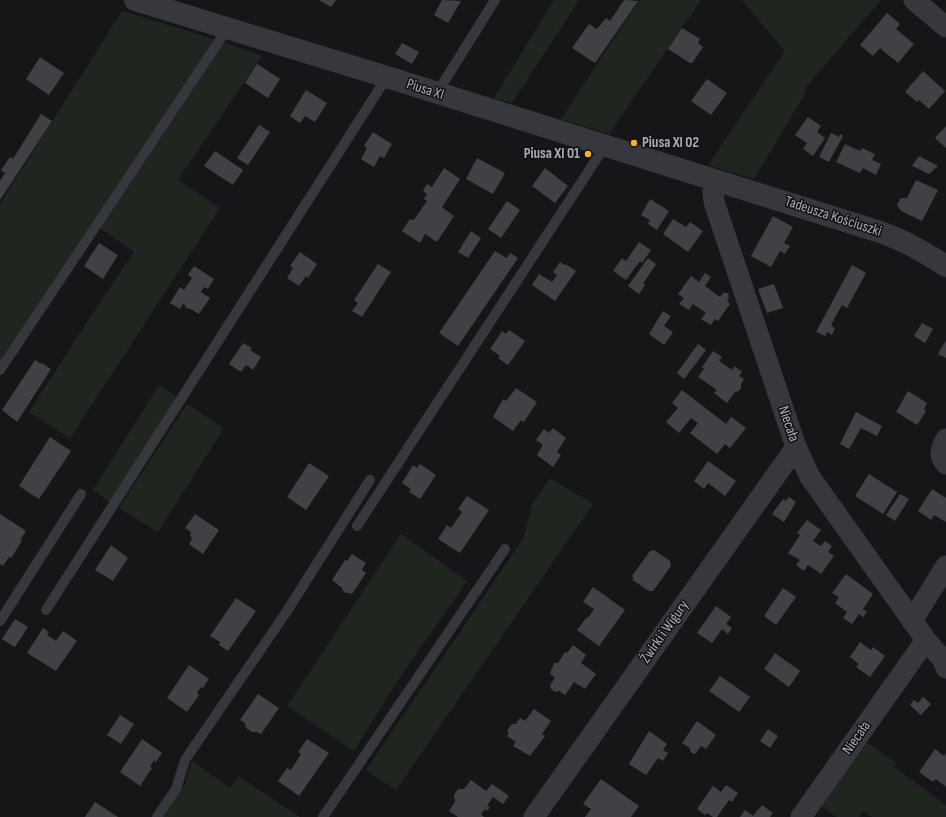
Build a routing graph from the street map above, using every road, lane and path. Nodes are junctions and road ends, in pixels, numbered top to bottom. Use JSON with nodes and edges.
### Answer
{"nodes":[{"id":1,"x":136,"y":0,"type":"edge"},
{"id":2,"x":495,"y":0,"type":"edge"},
{"id":3,"x":914,"y":0,"type":"edge"},
{"id":4,"x":946,"y":27,"type":"edge"},
{"id":5,"x":227,"y":29,"type":"junction"},
{"id":6,"x":387,"y":77,"type":"junction"},
{"id":7,"x":437,"y":93,"type":"junction"},
{"id":8,"x":605,"y":146,"type":"junction"},
{"id":9,"x":715,"y":180,"type":"junction"},
{"id":10,"x":946,"y":266,"type":"edge"},
{"id":11,"x":0,"y":370,"type":"edge"},
{"id":12,"x":946,"y":439,"type":"edge"},
{"id":13,"x":796,"y":447,"type":"junction"},
{"id":14,"x":946,"y":464,"type":"edge"},
{"id":15,"x":370,"y":480,"type":"dead end"},
{"id":16,"x":81,"y":494,"type":"dead end"},
{"id":17,"x":357,"y":526,"type":"dead end"},
{"id":18,"x":505,"y":548,"type":"dead end"},
{"id":19,"x":946,"y":566,"type":"edge"},
{"id":20,"x":46,"y":610,"type":"dead end"},
{"id":21,"x":0,"y":621,"type":"edge"},
{"id":22,"x":912,"y":621,"type":"junction"},
{"id":23,"x":926,"y":640,"type":"junction"},
{"id":24,"x":945,"y":663,"type":"edge"},
{"id":25,"x":157,"y":817,"type":"edge"},
{"id":26,"x":323,"y":817,"type":"edge"},
{"id":27,"x":534,"y":817,"type":"edge"},
{"id":28,"x":801,"y":817,"type":"edge"}],
"edges":[{"from":1,"to":5,"type":"street","name":"Piusa XI"},
{"from":2,"to":7,"type":"lane"},
{"from":3,"to":4,"type":"street"},
{"from":5,"to":6,"type":"street","name":"Piusa XI"},
{"from":5,"to":11,"type":"lane"},
{"from":6,"to":7,"type":"street","name":"Piusa XI"},
{"from":6,"to":20,"type":"lane"},
{"from":7,"to":8,"type":"street","name":"Piusa XI"},
{"from":8,"to":9,"type":"street","name":"Piusa XI"},
{"from":8,"to":17,"type":"lane"},
{"from":9,"to":10,"type":"street","name":"Tadeusza Kościuszki"},
{"from":9,"to":13,"type":"street","name":"Niecała"},
{"from":12,"to":14,"type":"street"},
{"from":13,"to":22,"type":"street","name":"Niecała"},
{"from":13,"to":27,"type":"street","name":"Żwirki i Wigury"},
{"from":15,"to":25,"type":"lane"},
{"from":16,"to":21,"type":"lane"},
{"from":18,"to":26,"type":"lane"},
{"from":19,"to":22,"type":"street"},
{"from":22,"to":23,"type":"street","name":"Niecała"},
{"from":23,"to":24,"type":"street","name":"Niecała"},
{"from":23,"to":28,"type":"street","name":"Niecała"}]}
